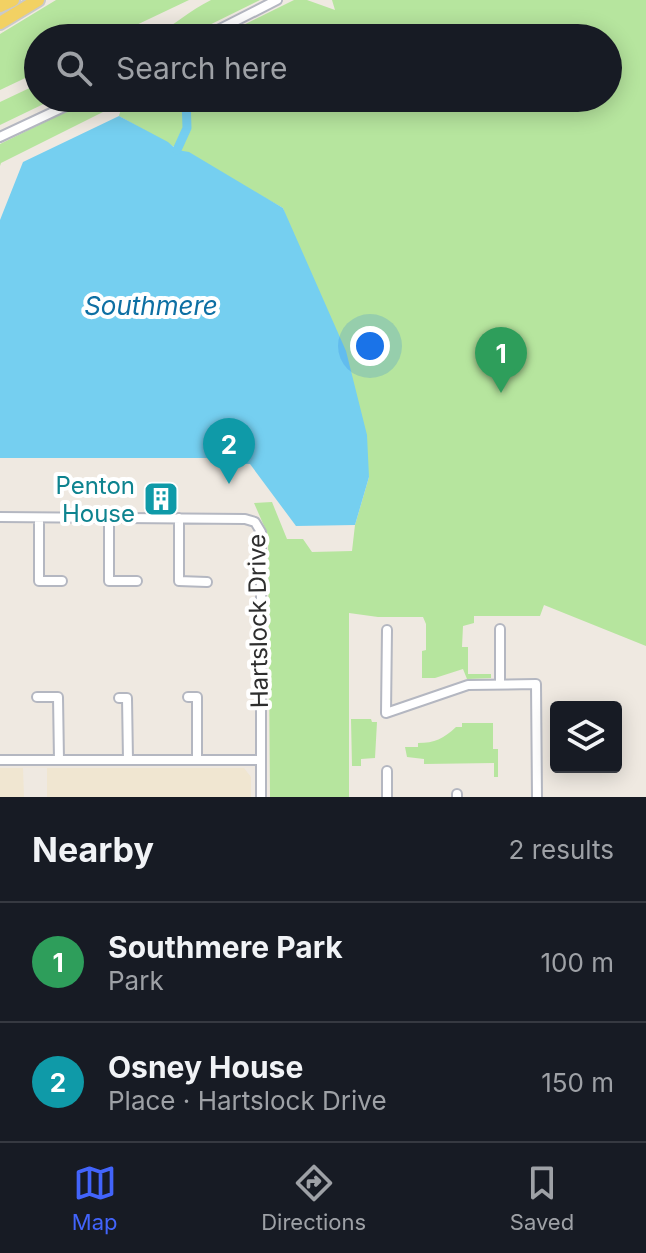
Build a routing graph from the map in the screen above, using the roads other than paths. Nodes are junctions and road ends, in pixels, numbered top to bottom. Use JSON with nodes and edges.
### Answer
{"nodes":[{"id":1,"x":13,"y":0,"type":"edge"},
{"id":2,"x":38,"y":0,"type":"edge"},
{"id":3,"x":277,"y":0,"type":"edge"},
{"id":4,"x":0,"y":6,"type":"edge"},
{"id":5,"x":0,"y":23,"type":"edge"},
{"id":6,"x":230,"y":24,"type":"edge"},
{"id":7,"x":53,"y":112,"type":"edge"},
{"id":8,"x":0,"y":137,"type":"edge"},
{"id":9,"x":0,"y":517,"type":"edge"},
{"id":10,"x":39,"y":518,"type":"junction"},
{"id":11,"x":109,"y":518,"type":"junction"},
{"id":12,"x":179,"y":518,"type":"junction"},
{"id":13,"x":62,"y":581,"type":"dead end"},
{"id":14,"x":137,"y":581,"type":"dead end"},
{"id":15,"x":207,"y":582,"type":"dead end"},
{"id":16,"x":500,"y":629,"type":"dead end"},
{"id":17,"x":387,"y":630,"type":"dead end"},
{"id":18,"x":500,"y":684,"type":"junction"},
{"id":19,"x":37,"y":697,"type":"dead end"},
{"id":20,"x":188,"y":697,"type":"dead end"},
{"id":21,"x":119,"y":698,"type":"dead end"},
{"id":22,"x":0,"y":760,"type":"edge"},
{"id":23,"x":59,"y":760,"type":"junction"},
{"id":24,"x":128,"y":760,"type":"junction"},
{"id":25,"x":197,"y":760,"type":"junction"},
{"id":26,"x":261,"y":760,"type":"junction"},
{"id":27,"x":387,"y":771,"type":"dead end"},
{"id":28,"x":261,"y":797,"type":"edge"},
{"id":29,"x":387,"y":797,"type":"edge"},
{"id":30,"x":537,"y":797,"type":"edge"}],
"edges":[{"from":1,"to":4,"type":"main road"},
{"from":2,"to":5,"type":"main road"},
{"from":3,"to":6,"type":"street"},
{"from":7,"to":8,"type":"street"},
{"from":9,"to":10,"type":"street","name":"Hartslock Drive"},
{"from":10,"to":11,"type":"street","name":"Hartslock Drive"},
{"from":10,"to":13,"type":"street"},
{"from":11,"to":12,"type":"street","name":"Hartslock Drive"},
{"from":11,"to":14,"type":"street"},
{"from":12,"to":15,"type":"street","name":"Hartslock Drive"},
{"from":12,"to":26,"type":"street","name":"Hartslock Drive"},
{"from":16,"to":18,"type":"street"},
{"from":17,"to":18,"type":"street"},
{"from":18,"to":30,"type":"street"},
{"from":19,"to":23,"type":"street"},
{"from":20,"to":25,"type":"street"},
{"from":21,"to":24,"type":"street"},
{"from":22,"to":23,"type":"street"},
{"from":23,"to":24,"type":"street"},
{"from":24,"to":25,"type":"street"},
{"from":25,"to":26,"type":"street"},
{"from":26,"to":28,"type":"street","name":"Hartslock Drive"},
{"from":27,"to":29,"type":"street"}]}
